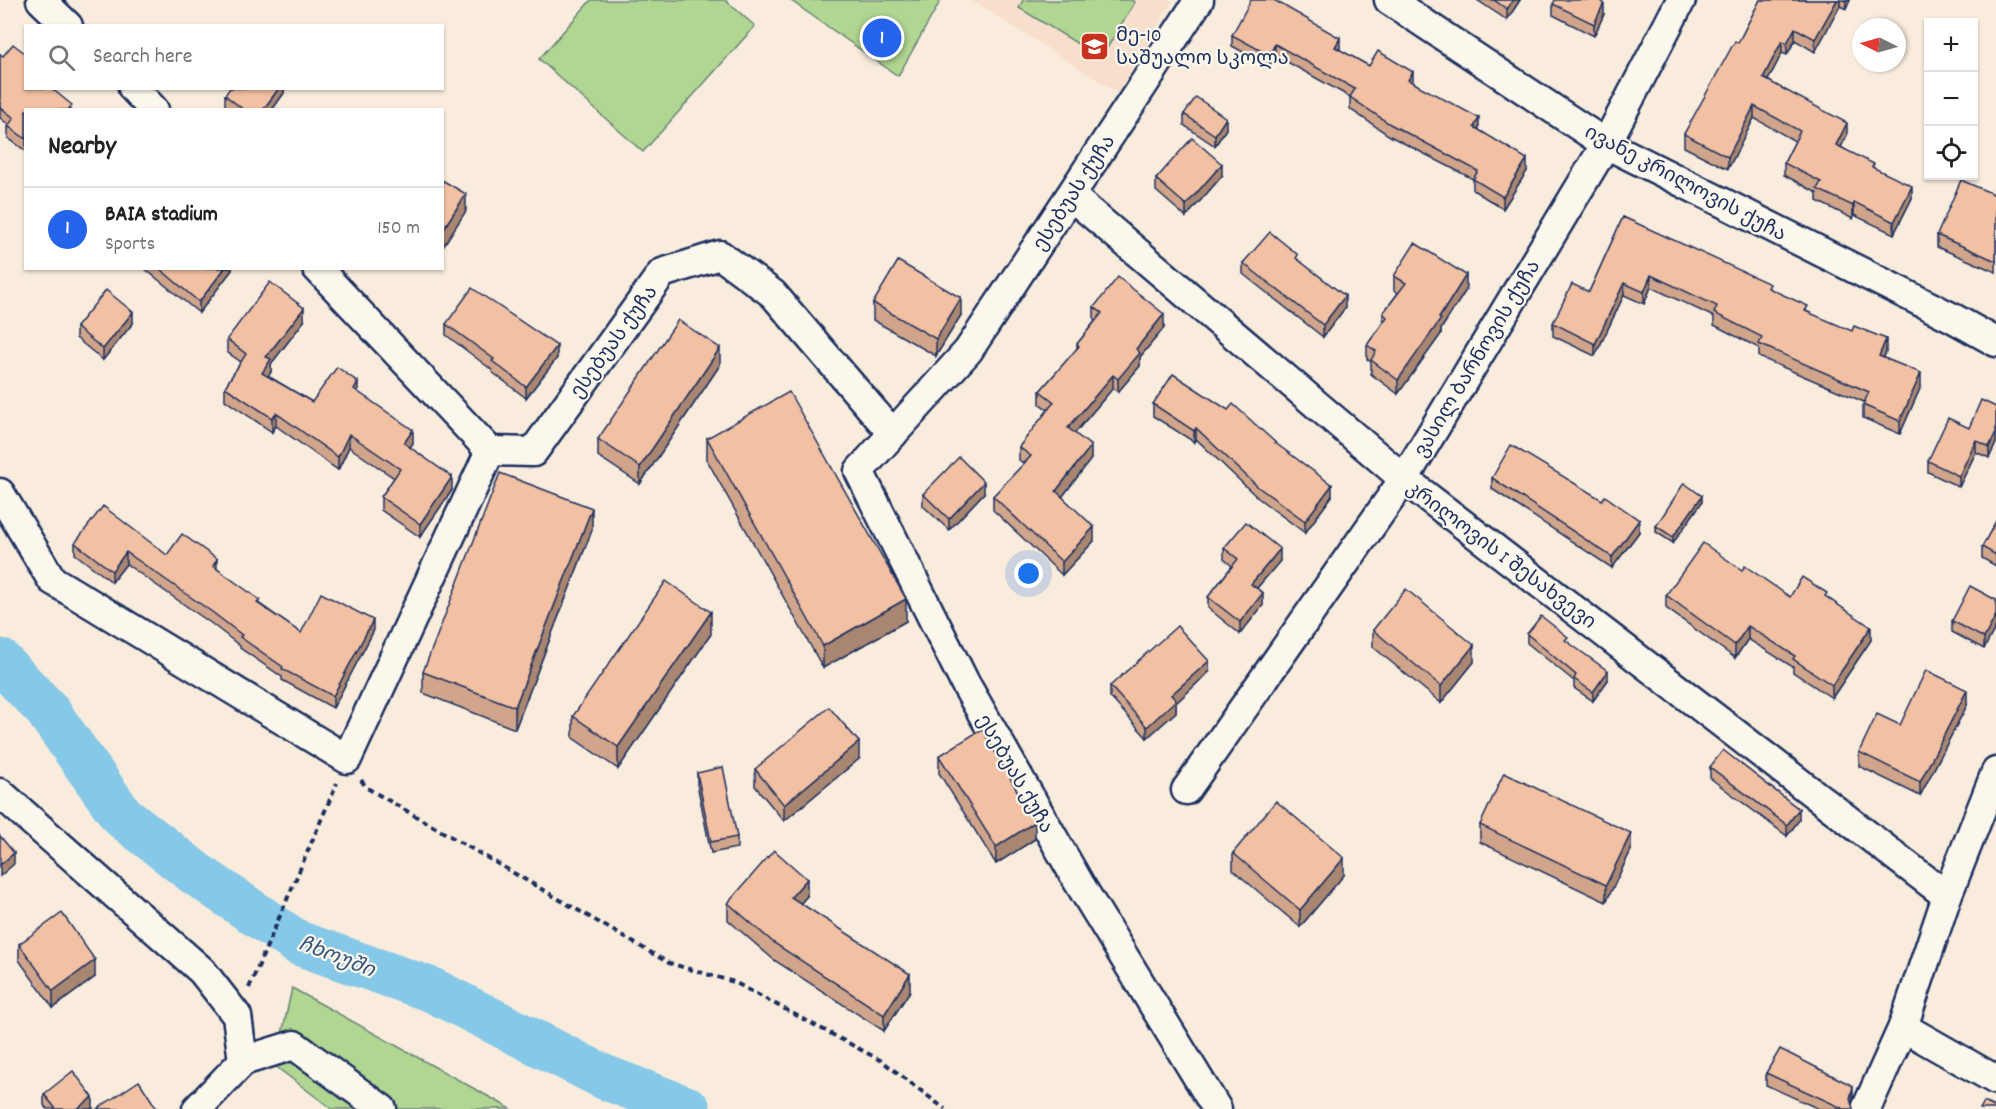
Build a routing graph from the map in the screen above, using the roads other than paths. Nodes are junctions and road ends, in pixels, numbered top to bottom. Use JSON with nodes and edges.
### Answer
{"nodes":[{"id":1,"x":41,"y":0,"type":"edge"},
{"id":2,"x":1198,"y":0,"type":"edge"},
{"id":3,"x":1389,"y":0,"type":"edge"},
{"id":4,"x":1681,"y":0,"type":"edge"},
{"id":5,"x":66,"y":24,"type":"edge"},
{"id":6,"x":135,"y":90,"type":"edge"},
{"id":7,"x":152,"y":108,"type":"edge"},
{"id":8,"x":1606,"y":144,"type":"junction"},
{"id":9,"x":1071,"y":196,"type":"junction"},
{"id":10,"x":319,"y":270,"type":"edge"},
{"id":11,"x":1996,"y":342,"type":"edge"},
{"id":12,"x":893,"y":434,"type":"junction"},
{"id":13,"x":490,"y":451,"type":"junction"},
{"id":14,"x":1404,"y":479,"type":"junction"},
{"id":15,"x":0,"y":493,"type":"edge"},
{"id":16,"x":1996,"y":772,"type":"edge"},
{"id":17,"x":1186,"y":790,"type":"dead end"},
{"id":18,"x":0,"y":793,"type":"edge"},
{"id":19,"x":1947,"y":896,"type":"junction"},
{"id":20,"x":1903,"y":1027,"type":"junction"},
{"id":21,"x":243,"y":1061,"type":"junction"},
{"id":22,"x":1996,"y":1080,"type":"edge"},
{"id":23,"x":197,"y":1109,"type":"edge"},
{"id":24,"x":382,"y":1109,"type":"edge"},
{"id":25,"x":1217,"y":1109,"type":"edge"},
{"id":26,"x":1866,"y":1109,"type":"edge"}],
"edges":[{"from":1,"to":5,"type":"street"},
{"from":2,"to":9,"type":"street","name":"ესებუას ქუჩა"},
{"from":3,"to":8,"type":"street","name":"ივანე კრილოვის ქუჩა"},
{"from":4,"to":8,"type":"street","name":"ვასილ ბარნოვის ქუჩა"},
{"from":6,"to":7,"type":"street"},
{"from":8,"to":11,"type":"street","name":"ივანე კრილოვის ქუჩა"},
{"from":8,"to":14,"type":"street","name":"ვასილ ბარნოვის ქუჩა"},
{"from":9,"to":12,"type":"street","name":"ესებუას ქუჩა"},
{"from":9,"to":14,"type":"street","name":"კრილოვის I შესახვევი"},
{"from":10,"to":13,"type":"street"},
{"from":12,"to":13,"type":"street","name":"ესებუას ქუჩა"},
{"from":12,"to":25,"type":"street","name":"ესებუას ქუჩა"},
{"from":13,"to":15,"type":"street"},
{"from":14,"to":17,"type":"street","name":"ვასილ ბარნოვის ქუჩა"},
{"from":14,"to":19,"type":"street","name":"კრილოვის I შესახვევი"},
{"from":16,"to":19,"type":"street"},
{"from":18,"to":21,"type":"street"},
{"from":19,"to":20,"type":"street"},
{"from":20,"to":22,"type":"street"},
{"from":20,"to":26,"type":"street"},
{"from":21,"to":23,"type":"street"},
{"from":21,"to":24,"type":"street"}]}
